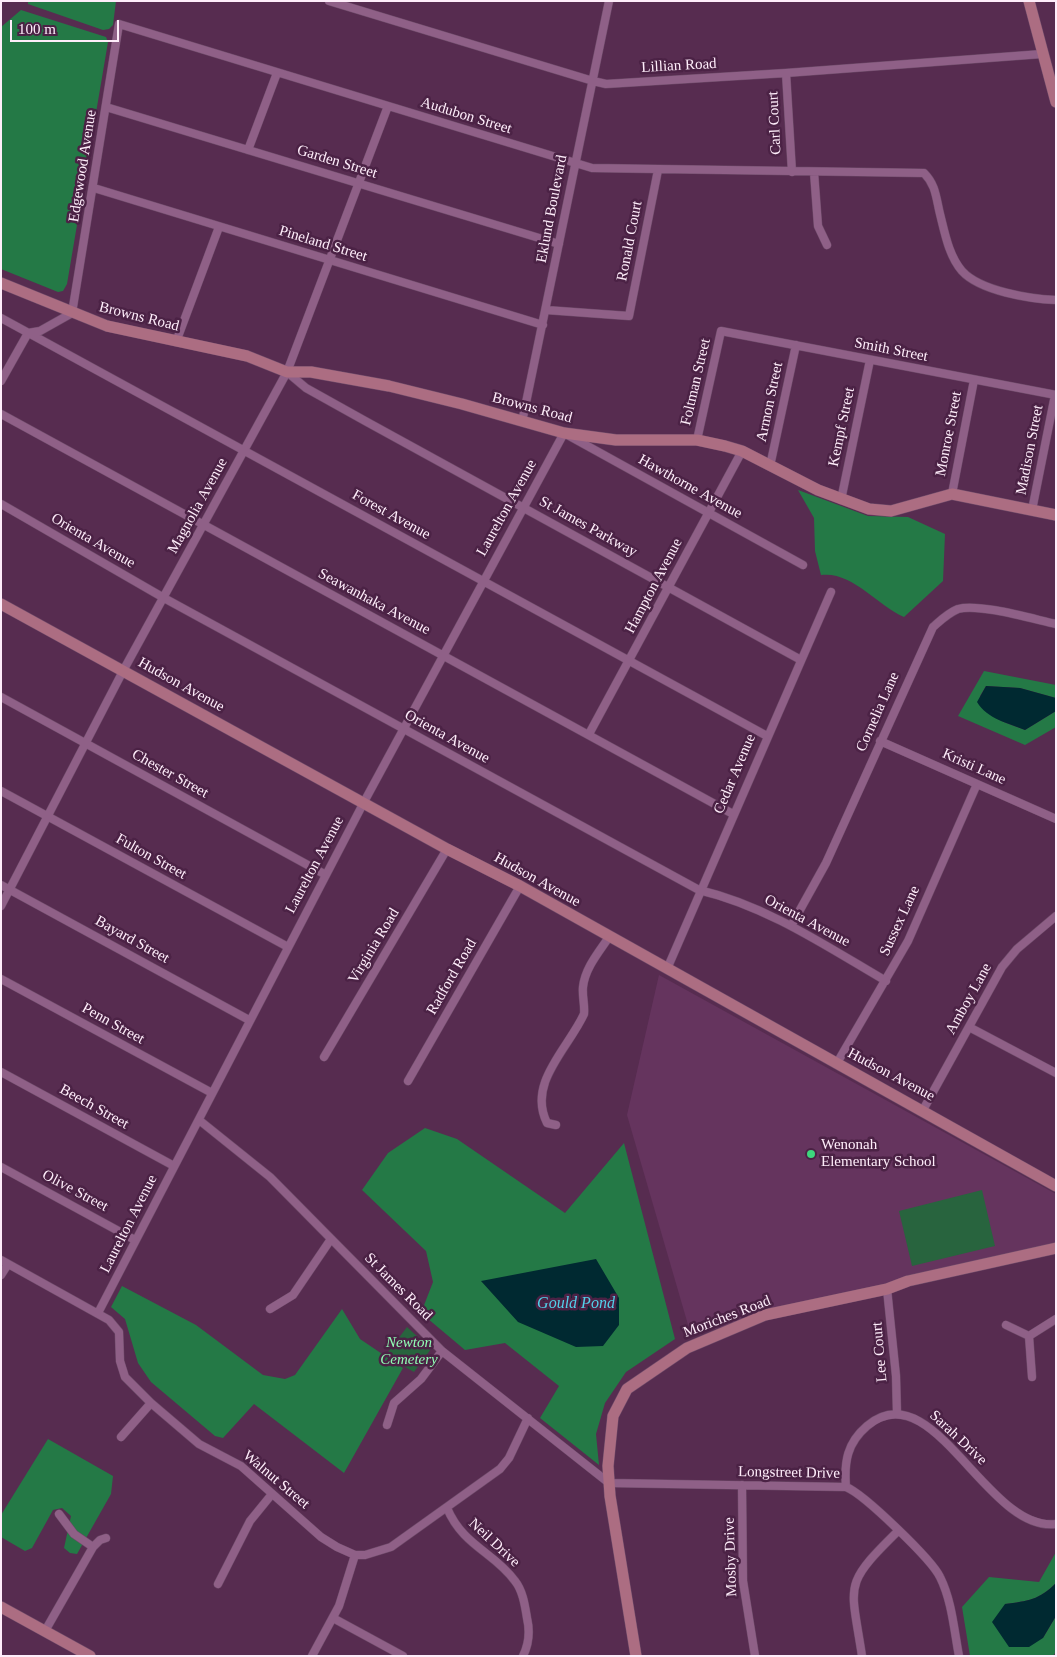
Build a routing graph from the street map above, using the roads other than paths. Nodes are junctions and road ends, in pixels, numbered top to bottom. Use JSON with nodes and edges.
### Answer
{"nodes":[{"id":1,"x":329,"y":1,"type":"edge"},
{"id":2,"x":616,"y":1,"type":"edge"},
{"id":3,"x":1029,"y":1,"type":"edge"},
{"id":4,"x":609,"y":2,"type":"edge"},
{"id":5,"x":119,"y":24,"type":"joint"},
{"id":6,"x":1042,"y":54,"type":"junction"},
{"id":7,"x":277,"y":73,"type":"junction"},
{"id":8,"x":786,"y":73,"type":"junction"},
{"id":9,"x":593,"y":82,"type":"junction"},
{"id":10,"x":1056,"y":102,"type":"edge"},
{"id":11,"x":388,"y":106,"type":"junction"},
{"id":12,"x":106,"y":107,"type":"junction"},
{"id":13,"x":248,"y":150,"type":"junction"},
{"id":14,"x":575,"y":164,"type":"junction"},
{"id":15,"x":658,"y":170,"type":"junction"},
{"id":16,"x":792,"y":172,"type":"junction"},
{"id":17,"x":814,"y":172,"type":"junction"},
{"id":18,"x":358,"y":183,"type":"junction"},
{"id":19,"x":94,"y":188,"type":"junction"},
{"id":20,"x":219,"y":226,"type":"junction"},
{"id":21,"x":559,"y":244,"type":"junction"},
{"id":22,"x":827,"y":245,"type":"dead end"},
{"id":23,"x":329,"y":260,"type":"junction"},
{"id":24,"x":1,"y":283,"type":"edge"},
{"id":25,"x":1056,"y":300,"type":"edge"},
{"id":26,"x":546,"y":310,"type":"junction"},
{"id":27,"x":72,"y":313,"type":"junction"},
{"id":28,"x":1,"y":318,"type":"edge"},
{"id":29,"x":543,"y":325,"type":"junction"},
{"id":30,"x":721,"y":331,"type":"joint"},
{"id":31,"x":28,"y":333,"type":"junction"},
{"id":32,"x":176,"y":342,"type":"junction"},
{"id":33,"x":796,"y":345,"type":"junction"},
{"id":34,"x":870,"y":360,"type":"junction"},
{"id":35,"x":287,"y":372,"type":"junction"},
{"id":36,"x":974,"y":380,"type":"junction"},
{"id":37,"x":1,"y":381,"type":"edge"},
{"id":38,"x":1055,"y":395,"type":"edge"},
{"id":39,"x":1,"y":414,"type":"edge"},
{"id":40,"x":522,"y":422,"type":"junction"},
{"id":41,"x":564,"y":434,"type":"junction"},
{"id":42,"x":697,"y":440,"type":"junction"},
{"id":43,"x":244,"y":451,"type":"junction"},
{"id":44,"x":742,"y":451,"type":"junction"},
{"id":45,"x":770,"y":466,"type":"junction"},
{"id":46,"x":952,"y":494,"type":"junction"},
{"id":47,"x":841,"y":500,"type":"junction"},
{"id":48,"x":1,"y":504,"type":"edge"},
{"id":49,"x":524,"y":508,"type":"junction"},
{"id":50,"x":1032,"y":510,"type":"junction"},
{"id":51,"x":708,"y":513,"type":"junction"},
{"id":52,"x":1056,"y":515,"type":"edge"},
{"id":53,"x":203,"y":525,"type":"junction"},
{"id":54,"x":803,"y":565,"type":"dead end"},
{"id":55,"x":483,"y":581,"type":"junction"},
{"id":56,"x":669,"y":587,"type":"junction"},
{"id":57,"x":831,"y":592,"type":"dead end"},
{"id":58,"x":164,"y":598,"type":"junction"},
{"id":59,"x":1,"y":604,"type":"edge"},
{"id":60,"x":1056,"y":624,"type":"edge"},
{"id":61,"x":443,"y":654,"type":"junction"},
{"id":62,"x":630,"y":660,"type":"junction"},
{"id":63,"x":801,"y":660,"type":"junction"},
{"id":64,"x":124,"y":671,"type":"junction"},
{"id":65,"x":1,"y":697,"type":"edge"},
{"id":66,"x":405,"y":729,"type":"junction"},
{"id":67,"x":589,"y":734,"type":"junction"},
{"id":68,"x":767,"y":736,"type":"junction"},
{"id":69,"x":880,"y":741,"type":"junction"},
{"id":70,"x":86,"y":744,"type":"junction"},
{"id":71,"x":977,"y":784,"type":"junction"},
{"id":72,"x":1,"y":790,"type":"edge"},
{"id":73,"x":364,"y":802,"type":"junction"},
{"id":74,"x":733,"y":814,"type":"junction"},
{"id":75,"x":48,"y":816,"type":"junction"},
{"id":76,"x":1055,"y":816,"type":"edge"},
{"id":77,"x":447,"y":849,"type":"junction"},
{"id":78,"x":326,"y":875,"type":"junction"},
{"id":79,"x":1,"y":885,"type":"edge"},
{"id":80,"x":520,"y":886,"type":"junction"},
{"id":81,"x":10,"y":890,"type":"junction"},
{"id":82,"x":699,"y":890,"type":"junction"},
{"id":83,"x":1,"y":906,"type":"edge"},
{"id":84,"x":1056,"y":916,"type":"edge"},
{"id":85,"x":791,"y":926,"type":"junction"},
{"id":86,"x":609,"y":937,"type":"junction"},
{"id":87,"x":288,"y":947,"type":"junction"},
{"id":88,"x":667,"y":968,"type":"junction"},
{"id":89,"x":1,"y":979,"type":"edge"},
{"id":90,"x":886,"y":981,"type":"junction"},
{"id":91,"x":249,"y":1020,"type":"junction"},
{"id":92,"x":969,"y":1027,"type":"junction"},
{"id":93,"x":324,"y":1057,"type":"dead end"},
{"id":94,"x":837,"y":1063,"type":"junction"},
{"id":95,"x":1,"y":1072,"type":"edge"},
{"id":96,"x":1056,"y":1073,"type":"edge"},
{"id":97,"x":408,"y":1081,"type":"dead end"},
{"id":98,"x":212,"y":1094,"type":"junction"},
{"id":99,"x":923,"y":1110,"type":"junction"},
{"id":100,"x":199,"y":1120,"type":"junction"},
{"id":101,"x":556,"y":1125,"type":"dead end"},
{"id":102,"x":174,"y":1166,"type":"junction"},
{"id":103,"x":1,"y":1167,"type":"edge"},
{"id":104,"x":1056,"y":1186,"type":"edge"},
{"id":105,"x":331,"y":1239,"type":"junction"},
{"id":106,"x":136,"y":1240,"type":"junction"},
{"id":107,"x":1056,"y":1248,"type":"edge"},
{"id":108,"x":5,"y":1262,"type":"edge"},
{"id":109,"x":1,"y":1275,"type":"edge"},
{"id":110,"x":887,"y":1289,"type":"junction"},
{"id":111,"x":270,"y":1309,"type":"dead end"},
{"id":112,"x":98,"y":1313,"type":"junction"},
{"id":113,"x":1056,"y":1319,"type":"edge"},
{"id":114,"x":1006,"y":1325,"type":"dead end"},
{"id":115,"x":1029,"y":1336,"type":"junction"},
{"id":116,"x":442,"y":1351,"type":"junction"},
{"id":117,"x":1032,"y":1376,"type":"dead end"},
{"id":118,"x":151,"y":1404,"type":"junction"},
{"id":119,"x":897,"y":1414,"type":"junction"},
{"id":120,"x":528,"y":1418,"type":"junction"},
{"id":121,"x":387,"y":1425,"type":"dead end"},
{"id":122,"x":121,"y":1437,"type":"dead end"},
{"id":123,"x":609,"y":1483,"type":"junction"},
{"id":124,"x":742,"y":1486,"type":"junction"},
{"id":125,"x":846,"y":1487,"type":"junction"},
{"id":126,"x":272,"y":1494,"type":"junction"},
{"id":127,"x":447,"y":1508,"type":"junction"},
{"id":128,"x":60,"y":1514,"type":"dead end"},
{"id":129,"x":1056,"y":1524,"type":"edge"},
{"id":130,"x":898,"y":1532,"type":"junction"},
{"id":131,"x":106,"y":1538,"type":"dead end"},
{"id":132,"x":94,"y":1546,"type":"junction"},
{"id":133,"x":355,"y":1555,"type":"junction"},
{"id":134,"x":218,"y":1584,"type":"dead end"},
{"id":135,"x":1,"y":1607,"type":"edge"},
{"id":136,"x":333,"y":1618,"type":"junction"},
{"id":137,"x":46,"y":1631,"type":"junction"},
{"id":138,"x":90,"y":1656,"type":"edge"},
{"id":139,"x":312,"y":1656,"type":"edge"},
{"id":140,"x":403,"y":1656,"type":"edge"},
{"id":141,"x":523,"y":1656,"type":"edge"},
{"id":142,"x":636,"y":1656,"type":"edge"},
{"id":143,"x":755,"y":1656,"type":"edge"},
{"id":144,"x":862,"y":1656,"type":"edge"},
{"id":145,"x":958,"y":1656,"type":"edge"}],
"edges":[{"from":1,"to":9,"type":"street","name":"Lillian Road"},
{"from":2,"to":4,"type":"street"},
{"from":3,"to":6,"type":"street"},
{"from":4,"to":9,"type":"street","name":"Eklund Boulevard"},
{"from":5,"to":7,"type":"street","name":"Audubon Street"},
{"from":5,"to":12,"type":"street","name":"Edgewood Avenue"},
{"from":6,"to":8,"type":"street","name":"Lillian Road"},
{"from":6,"to":10,"type":"street"},
{"from":7,"to":11,"type":"street","name":"Audubon Street"},
{"from":7,"to":13,"type":"street"},
{"from":8,"to":9,"type":"street","name":"Lillian Road"},
{"from":8,"to":16,"type":"street","name":"Carl Court"},
{"from":9,"to":14,"type":"street","name":"Eklund Boulevard"},
{"from":11,"to":14,"type":"street","name":"Audubon Street"},
{"from":11,"to":18,"type":"street","name":"Magnolia Avenue"},
{"from":12,"to":13,"type":"street","name":"Garden Street"},
{"from":12,"to":19,"type":"street","name":"Edgewood Avenue"},
{"from":13,"to":18,"type":"street","name":"Garden Street"},
{"from":14,"to":15,"type":"street","name":"Audubon Street"},
{"from":14,"to":21,"type":"street","name":"Eklund Boulevard"},
{"from":15,"to":16,"type":"street","name":"Audubon Street"},
{"from":15,"to":26,"type":"street","name":"Ronald Court"},
{"from":16,"to":17,"type":"street","name":"Audubon Street"},
{"from":17,"to":22,"type":"street"},
{"from":17,"to":25,"type":"street","name":"Audubon Street"},
{"from":18,"to":21,"type":"street","name":"Garden Street"},
{"from":18,"to":23,"type":"street","name":"Magnolia Avenue"},
{"from":19,"to":20,"type":"street","name":"Pineland Street"},
{"from":19,"to":27,"type":"street","name":"Edgewood Avenue"},
{"from":20,"to":23,"type":"street","name":"Pineland Street"},
{"from":20,"to":32,"type":"street"},
{"from":21,"to":26,"type":"street","name":"Eklund Boulevard"},
{"from":23,"to":29,"type":"street","name":"Pineland Street"},
{"from":23,"to":35,"type":"street","name":"Magnolia Avenue"},
{"from":24,"to":27,"type":"street","name":"Browns Road"},
{"from":26,"to":29,"type":"street","name":"Eklund Boulevard"},
{"from":27,"to":31,"type":"street"},
{"from":27,"to":32,"type":"street","name":"Browns Road"},
{"from":28,"to":31,"type":"street","name":"Forest Avenue"},
{"from":29,"to":40,"type":"street","name":"Eklund Boulevard"},
{"from":30,"to":33,"type":"street","name":"Smith Street"},
{"from":30,"to":42,"type":"street","name":"Foltman Street"},
{"from":31,"to":37,"type":"street"},
{"from":31,"to":43,"type":"street","name":"Forest Avenue"},
{"from":32,"to":35,"type":"street","name":"Browns Road"},
{"from":33,"to":34,"type":"street","name":"Smith Street"},
{"from":33,"to":45,"type":"street","name":"Armon Street"},
{"from":34,"to":36,"type":"street","name":"Smith Street"},
{"from":34,"to":47,"type":"street","name":"Kempf Street"},
{"from":35,"to":40,"type":"street","name":"Browns Road"},
{"from":35,"to":43,"type":"street","name":"Magnolia Avenue"},
{"from":35,"to":49,"type":"street","name":"St James Parkway"},
{"from":36,"to":38,"type":"street","name":"Smith Street"},
{"from":36,"to":46,"type":"street","name":"Monroe Street"},
{"from":38,"to":50,"type":"street","name":"Madison Street"},
{"from":39,"to":53,"type":"street","name":"Seawanhaka Avenue"},
{"from":40,"to":41,"type":"street","name":"Browns Road"},
{"from":41,"to":42,"type":"street","name":"Browns Road"},
{"from":41,"to":49,"type":"street","name":"Laurelton Avenue"},
{"from":41,"to":51,"type":"street","name":"Hawthorne Avenue"},
{"from":42,"to":44,"type":"street","name":"Browns Road"},
{"from":43,"to":53,"type":"street","name":"Magnolia Avenue"},
{"from":43,"to":55,"type":"street","name":"Forest Avenue"},
{"from":44,"to":45,"type":"street","name":"Browns Road"},
{"from":44,"to":51,"type":"street","name":"Hampton Avenue"},
{"from":45,"to":47,"type":"street","name":"Browns Road"},
{"from":46,"to":47,"type":"street","name":"Browns Road"},
{"from":46,"to":50,"type":"street","name":"Browns Road"},
{"from":48,"to":58,"type":"street","name":"Orienta Avenue"},
{"from":49,"to":55,"type":"street","name":"Laurelton Avenue"},
{"from":49,"to":56,"type":"street","name":"St James Parkway"},
{"from":50,"to":52,"type":"street","name":"Browns Road"},
{"from":51,"to":54,"type":"street","name":"Hawthorne Avenue"},
{"from":51,"to":56,"type":"street","name":"Hampton Avenue"},
{"from":53,"to":58,"type":"street","name":"Magnolia Avenue"},
{"from":53,"to":61,"type":"street","name":"Seawanhaka Avenue"},
{"from":55,"to":61,"type":"street","name":"Laurelton Avenue"},
{"from":55,"to":62,"type":"street","name":"Forest Avenue"},
{"from":56,"to":62,"type":"street","name":"Hampton Avenue"},
{"from":56,"to":63,"type":"street","name":"St James Parkway"},
{"from":57,"to":63,"type":"street","name":"Cedar Avenue"},
{"from":58,"to":64,"type":"street","name":"Magnolia Avenue"},
{"from":58,"to":66,"type":"street","name":"Orienta Avenue"},
{"from":59,"to":64,"type":"street","name":"Hudson Avenue"},
{"from":60,"to":69,"type":"street","name":"Cornelia Lane"},
{"from":61,"to":66,"type":"street","name":"Laurelton Avenue"},
{"from":61,"to":67,"type":"street","name":"Seawanhaka Avenue"},
{"from":62,"to":67,"type":"street","name":"Hampton Avenue"},
{"from":62,"to":68,"type":"street","name":"Forest Avenue"},
{"from":63,"to":68,"type":"street","name":"Cedar Avenue"},
{"from":64,"to":70,"type":"street","name":"Magnolia Avenue"},
{"from":64,"to":73,"type":"street","name":"Hudson Avenue"},
{"from":65,"to":70,"type":"street","name":"Chester Street"},
{"from":66,"to":73,"type":"street","name":"Laurelton Avenue"},
{"from":66,"to":82,"type":"street","name":"Orienta Avenue"},
{"from":67,"to":74,"type":"street","name":"Seawanhaka Avenue"},
{"from":68,"to":74,"type":"street","name":"Cedar Avenue"},
{"from":69,"to":71,"type":"street","name":"Kristi Lane"},
{"from":69,"to":85,"type":"street","name":"Cornelia Lane"},
{"from":70,"to":75,"type":"street","name":"Magnolia Avenue"},
{"from":70,"to":78,"type":"street","name":"Chester Street"},
{"from":71,"to":76,"type":"street","name":"Kristi Lane"},
{"from":71,"to":90,"type":"street","name":"Sussex Lane"},
{"from":72,"to":75,"type":"street","name":"Fulton Street"},
{"from":73,"to":77,"type":"street","name":"Hudson Avenue"},
{"from":73,"to":78,"type":"street","name":"Laurelton Avenue"},
{"from":74,"to":82,"type":"street","name":"Cedar Avenue"},
{"from":75,"to":81,"type":"street","name":"Magnolia Avenue"},
{"from":75,"to":87,"type":"street","name":"Fulton Street"},
{"from":77,"to":80,"type":"street","name":"Hudson Avenue"},
{"from":77,"to":93,"type":"street","name":"Virginia Road"},
{"from":78,"to":87,"type":"street","name":"Laurelton Avenue"},
{"from":79,"to":81,"type":"street","name":"Bayard Street"},
{"from":80,"to":86,"type":"street","name":"Hudson Avenue"},
{"from":80,"to":97,"type":"street","name":"Radford Road"},
{"from":81,"to":83,"type":"street","name":"Magnolia Avenue"},
{"from":81,"to":91,"type":"street","name":"Bayard Street"},
{"from":82,"to":85,"type":"street","name":"Orienta Avenue"},
{"from":82,"to":88,"type":"street","name":"Cedar Avenue"},
{"from":84,"to":92,"type":"street","name":"Amboy Lane"},
{"from":85,"to":90,"type":"street","name":"Orienta Avenue"},
{"from":86,"to":88,"type":"street","name":"Hudson Avenue"},
{"from":86,"to":101,"type":"street"},
{"from":87,"to":91,"type":"street","name":"Laurelton Avenue"},
{"from":88,"to":94,"type":"street","name":"Hudson Avenue"},
{"from":89,"to":98,"type":"street","name":"Penn Street"},
{"from":90,"to":94,"type":"street","name":"Sussex Lane"},
{"from":91,"to":98,"type":"street","name":"Laurelton Avenue"},
{"from":92,"to":96,"type":"street"},
{"from":92,"to":99,"type":"street","name":"Amboy Lane"},
{"from":94,"to":99,"type":"street","name":"Hudson Avenue"},
{"from":95,"to":102,"type":"street","name":"Beech Street"},
{"from":98,"to":100,"type":"street","name":"Laurelton Avenue"},
{"from":99,"to":104,"type":"street","name":"Hudson Avenue"},
{"from":100,"to":102,"type":"street","name":"Laurelton Avenue"},
{"from":100,"to":105,"type":"street","name":"St James Road"},
{"from":102,"to":106,"type":"street","name":"Laurelton Avenue"},
{"from":103,"to":106,"type":"street","name":"Olive Street"},
{"from":105,"to":111,"type":"street"},
{"from":105,"to":116,"type":"street","name":"St James Road"},
{"from":106,"to":112,"type":"street","name":"Laurelton Avenue"},
{"from":107,"to":110,"type":"street","name":"Moriches Road"},
{"from":108,"to":109,"type":"street"},
{"from":108,"to":112,"type":"street","name":"Walnut Street"},
{"from":110,"to":119,"type":"street","name":"Lee Court"},
{"from":110,"to":123,"type":"street","name":"Moriches Road"},
{"from":112,"to":118,"type":"street","name":"Walnut Street"},
{"from":113,"to":115,"type":"street"},
{"from":114,"to":115,"type":"street"},
{"from":115,"to":117,"type":"street"},
{"from":116,"to":120,"type":"street","name":"St James Road"},
{"from":116,"to":121,"type":"street"},
{"from":118,"to":122,"type":"street"},
{"from":118,"to":126,"type":"street","name":"Walnut Street"},
{"from":119,"to":125,"type":"street"},
{"from":119,"to":129,"type":"street","name":"Sarah Drive"},
{"from":120,"to":123,"type":"street","name":"St James Road"},
{"from":120,"to":127,"type":"street"},
{"from":123,"to":124,"type":"street","name":"Longstreet Drive"},
{"from":123,"to":142,"type":"street","name":"Moriches Road"},
{"from":124,"to":125,"type":"street","name":"Longstreet Drive"},
{"from":124,"to":143,"type":"street","name":"Mosby Drive"},
{"from":125,"to":130,"type":"street","name":"Longstreet Drive"},
{"from":126,"to":133,"type":"street","name":"Walnut Street"},
{"from":126,"to":134,"type":"street"},
{"from":127,"to":133,"type":"street"},
{"from":127,"to":141,"type":"street","name":"Neil Drive"},
{"from":128,"to":132,"type":"street"},
{"from":130,"to":144,"type":"street"},
{"from":130,"to":145,"type":"street","name":"Longstreet Drive"},
{"from":131,"to":132,"type":"street"},
{"from":132,"to":137,"type":"street"},
{"from":133,"to":136,"type":"street"},
{"from":135,"to":137,"type":"street"},
{"from":136,"to":139,"type":"street"},
{"from":136,"to":140,"type":"street"},
{"from":137,"to":138,"type":"street"}]}
